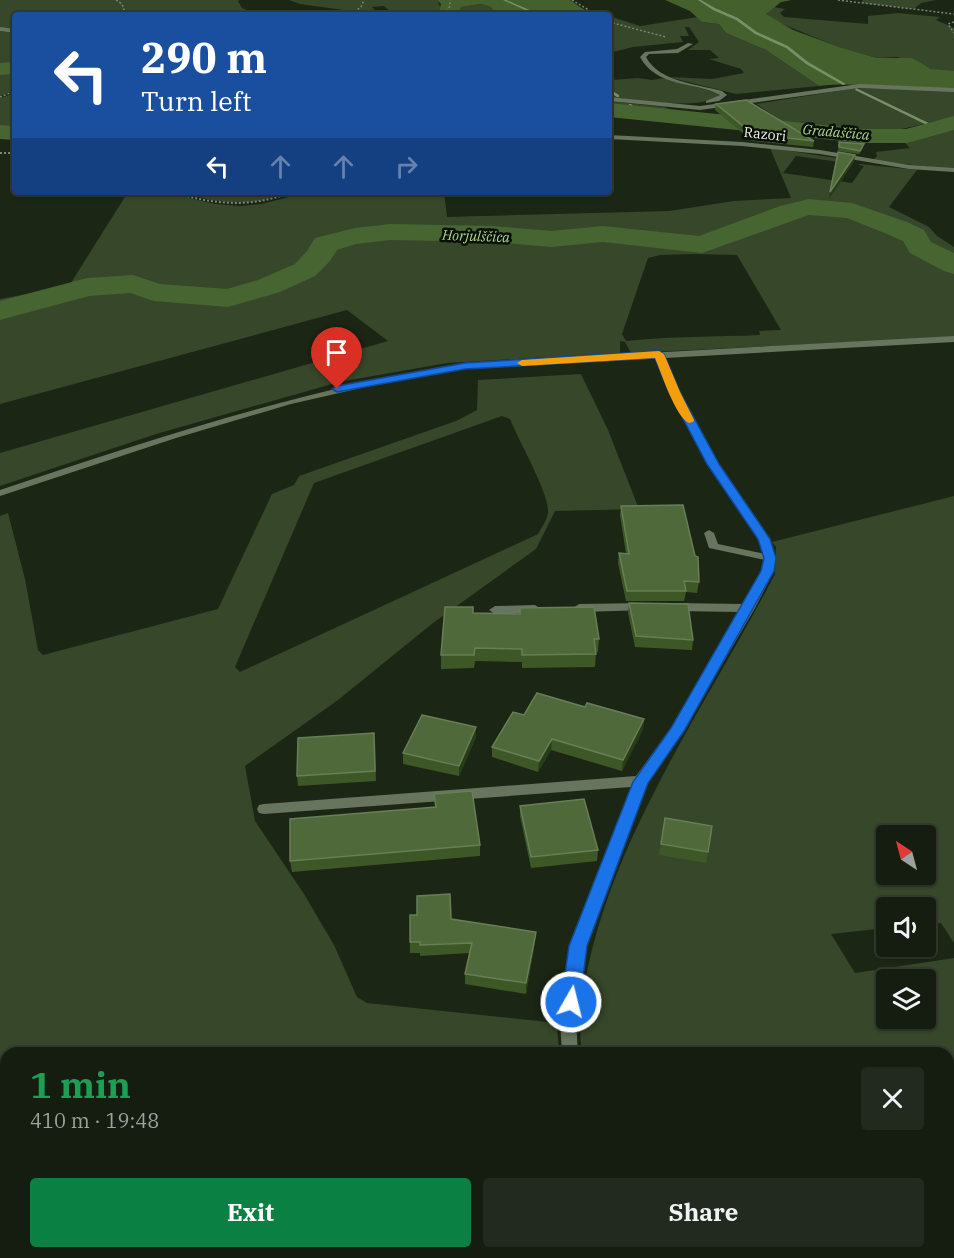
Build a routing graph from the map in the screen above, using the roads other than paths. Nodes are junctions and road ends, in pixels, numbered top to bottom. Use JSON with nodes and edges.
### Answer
{"nodes":[{"id":1,"x":688,"y":46,"type":"road end"},
{"id":2,"x":954,"y":90,"type":"edge"},
{"id":3,"x":612,"y":99,"type":"edge"},
{"id":4,"x":644,"y":102,"type":"junction"},
{"id":5,"x":612,"y":137,"type":"edge"},
{"id":6,"x":954,"y":170,"type":"edge"},
{"id":7,"x":954,"y":339,"type":"edge"},
{"id":8,"x":659,"y":354,"type":"junction"},
{"id":9,"x":0,"y":493,"type":"edge"},
{"id":10,"x":709,"y":533,"type":"dead end"},
{"id":11,"x":770,"y":558,"type":"junction"},
{"id":12,"x":749,"y":608,"type":"junction"},
{"id":13,"x":495,"y":610,"type":"dead end"},
{"id":14,"x":640,"y":782,"type":"junction"},
{"id":15,"x":264,"y":809,"type":"dead end"},
{"id":16,"x":570,"y":1047,"type":"edge"}],
"edges":[{"from":1,"to":4,"type":"street"},
{"from":2,"to":4,"type":"street"},
{"from":3,"to":4,"type":"street"},
{"from":5,"to":6,"type":"street","name":"Razori"},
{"from":7,"to":8,"type":"street"},
{"from":8,"to":9,"type":"street"},
{"from":8,"to":11,"type":"street"},
{"from":10,"to":11,"type":"street"},
{"from":11,"to":12,"type":"street"},
{"from":12,"to":13,"type":"street"},
{"from":12,"to":14,"type":"street"},
{"from":14,"to":15,"type":"street"},
{"from":14,"to":16,"type":"street"}]}
